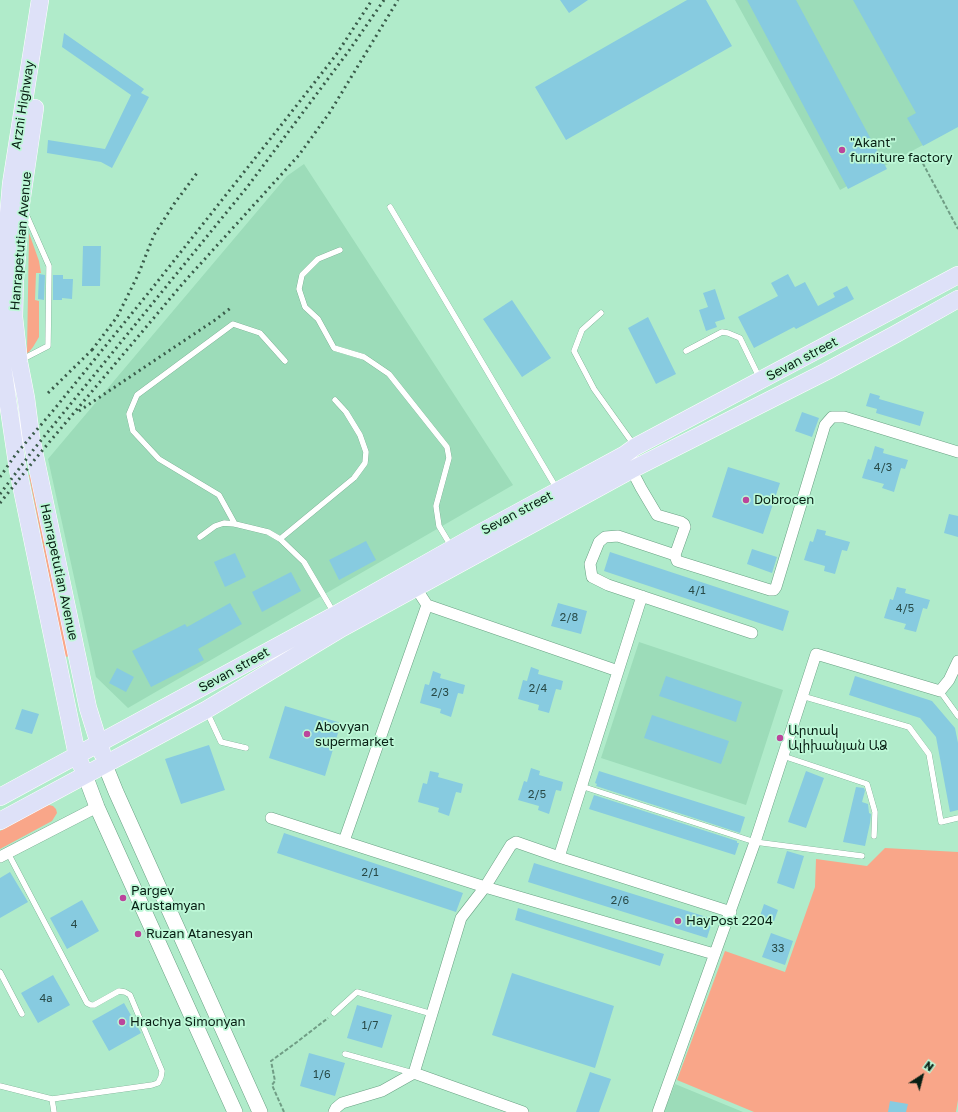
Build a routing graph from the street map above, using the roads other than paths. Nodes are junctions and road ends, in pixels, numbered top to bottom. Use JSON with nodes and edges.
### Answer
{"nodes":[{"id":1,"x":40,"y":0,"type":"edge"},
{"id":2,"x":51,"y":0,"type":"edge"},
{"id":3,"x":21,"y":204,"type":"junction"},
{"id":4,"x":390,"y":207,"type":"dead end"},
{"id":5,"x":340,"y":250,"type":"dead end"},
{"id":6,"x":952,"y":278,"type":"edge"},
{"id":7,"x":958,"y":300,"type":"edge"},
{"id":8,"x":602,"y":314,"type":"dead end"},
{"id":9,"x":686,"y":351,"type":"dead end"},
{"id":10,"x":285,"y":361,"type":"dead end"},
{"id":11,"x":19,"y":362,"type":"junction"},
{"id":12,"x":4,"y":377,"type":"joint"},
{"id":13,"x":760,"y":381,"type":"junction"},
{"id":14,"x":334,"y":400,"type":"dead end"},
{"id":15,"x":958,"y":452,"type":"edge"},
{"id":16,"x":630,"y":458,"type":"junction"},
{"id":17,"x":558,"y":491,"type":"junction"},
{"id":18,"x":235,"y":524,"type":"junction"},
{"id":19,"x":200,"y":537,"type":"dead end"},
{"id":20,"x":280,"y":539,"type":"junction"},
{"id":21,"x":453,"y":549,"type":"junction"},
{"id":22,"x":675,"y":555,"type":"junction"},
{"id":23,"x":416,"y":588,"type":"junction"},
{"id":24,"x":642,"y":596,"type":"junction"},
{"id":25,"x":427,"y":605,"type":"junction"},
{"id":26,"x":338,"y":622,"type":"junction"},
{"id":27,"x":752,"y":633,"type":"dead end"},
{"id":28,"x":958,"y":661,"type":"edge"},
{"id":29,"x":618,"y":671,"type":"junction"},
{"id":30,"x":940,"y":692,"type":"junction"},
{"id":31,"x":802,"y":696,"type":"junction"},
{"id":32,"x":206,"y":710,"type":"junction"},
{"id":33,"x":958,"y":716,"type":"edge"},
{"id":34,"x":99,"y":744,"type":"junction"},
{"id":35,"x":246,"y":748,"type":"dead end"},
{"id":36,"x":78,"y":755,"type":"junction"},
{"id":37,"x":783,"y":756,"type":"junction"},
{"id":38,"x":105,"y":765,"type":"junction"},
{"id":39,"x":85,"y":775,"type":"junction"},
{"id":40,"x":581,"y":786,"type":"junction"},
{"id":41,"x":0,"y":797,"type":"edge"},
{"id":42,"x":97,"y":807,"type":"junction"},
{"id":43,"x":271,"y":818,"type":"dead end"},
{"id":44,"x":958,"y":818,"type":"edge"},
{"id":45,"x":0,"y":821,"type":"edge"},
{"id":46,"x":874,"y":836,"type":"dead end"},
{"id":47,"x":344,"y":841,"type":"junction"},
{"id":48,"x":756,"y":842,"type":"junction"},
{"id":49,"x":4,"y":855,"type":"edge"},
{"id":50,"x":862,"y":856,"type":"dead end"},
{"id":51,"x":558,"y":857,"type":"junction"},
{"id":52,"x":485,"y":886,"type":"junction"},
{"id":53,"x":731,"y":912,"type":"junction"},
{"id":54,"x":714,"y":954,"type":"junction"},
{"id":55,"x":0,"y":972,"type":"edge"},
{"id":56,"x":334,"y":1013,"type":"road end"},
{"id":57,"x":22,"y":1014,"type":"dead end"},
{"id":58,"x":432,"y":1014,"type":"junction"},
{"id":59,"x":346,"y":1054,"type":"dead end"},
{"id":60,"x":414,"y":1073,"type":"junction"},
{"id":61,"x":0,"y":1086,"type":"edge"},
{"id":62,"x":52,"y":1099,"type":"junction"},
{"id":63,"x":54,"y":1112,"type":"edge"},
{"id":64,"x":235,"y":1112,"type":"edge"},
{"id":65,"x":260,"y":1112,"type":"edge"},
{"id":66,"x":334,"y":1112,"type":"edge"},
{"id":67,"x":523,"y":1112,"type":"edge"},
{"id":68,"x":658,"y":1112,"type":"edge"}],
"edges":[{"from":1,"to":12,"type":"main road","name":"Arzni Highway"},
{"from":2,"to":3,"type":"main road","name":"Hanrapetutian Avenue"},
{"from":3,"to":11,"type":"main road","name":"Hanrapetutian Avenue"},
{"from":3,"to":11,"type":"lane"},
{"from":4,"to":17,"type":"lane"},
{"from":5,"to":21,"type":"lane"},
{"from":6,"to":7,"type":"main road"},
{"from":6,"to":13,"type":"main road","name":"Sevan street"},
{"from":7,"to":16,"type":"main road","name":"Sevan street"},
{"from":8,"to":16,"type":"lane"},
{"from":9,"to":13,"type":"lane"},
{"from":10,"to":18,"type":"lane"},
{"from":11,"to":34,"type":"main road","name":"Hanrapetutian Avenue"},
{"from":12,"to":36,"type":"main road","name":"Hanrapetutian Avenue"},
{"from":13,"to":16,"type":"main road","name":"Sevan street"},
{"from":14,"to":20,"type":"lane"},
{"from":15,"to":22,"type":"street"},
{"from":16,"to":17,"type":"main road","name":"Sevan street"},
{"from":16,"to":22,"type":"street"},
{"from":16,"to":23,"type":"main road","name":"Sevan street"},
{"from":17,"to":21,"type":"main road","name":"Sevan street"},
{"from":18,"to":19,"type":"lane"},
{"from":18,"to":20,"type":"lane"},
{"from":20,"to":26,"type":"lane"},
{"from":21,"to":26,"type":"main road","name":"Sevan street"},
{"from":22,"to":24,"type":"street"},
{"from":23,"to":25,"type":"street"},
{"from":23,"to":26,"type":"main road","name":"Sevan street"},
{"from":24,"to":27,"type":"street"},
{"from":24,"to":29,"type":"street"},
{"from":25,"to":29,"type":"street"},
{"from":25,"to":47,"type":"street"},
{"from":26,"to":32,"type":"main road","name":"Sevan street"},
{"from":26,"to":34,"type":"main road","name":"Sevan street"},
{"from":28,"to":30,"type":"street"},
{"from":29,"to":40,"type":"street"},
{"from":30,"to":31,"type":"street"},
{"from":30,"to":33,"type":"lane"},
{"from":31,"to":37,"type":"street"},
{"from":31,"to":44,"type":"lane"},
{"from":32,"to":35,"type":"lane"},
{"from":32,"to":38,"type":"main road","name":"Sevan street"},
{"from":34,"to":36,"type":"main road","name":"Sevan street"},
{"from":34,"to":38,"type":"main road","name":"Hanrapetutian Avenue"},
{"from":36,"to":39,"type":"main road","name":"Hanrapetutian Avenue"},
{"from":36,"to":41,"type":"main road","name":"Sevan street"},
{"from":37,"to":46,"type":"lane"},
{"from":37,"to":48,"type":"street"},
{"from":38,"to":39,"type":"main road","name":"Sevan street"},
{"from":38,"to":65,"type":"main road","name":"Hanrapetutian Avenue"},
{"from":39,"to":42,"type":"main road","name":"Hanrapetutian Avenue"},
{"from":39,"to":45,"type":"main road","name":"Sevan street"},
{"from":40,"to":48,"type":"lane"},
{"from":40,"to":51,"type":"street"},
{"from":42,"to":49,"type":"street"},
{"from":42,"to":64,"type":"main road","name":"Hanrapetutian Avenue"},
{"from":43,"to":47,"type":"street"},
{"from":47,"to":52,"type":"street"},
{"from":48,"to":50,"type":"lane"},
{"from":48,"to":53,"type":"street"},
{"from":49,"to":62,"type":"lane"},
{"from":51,"to":52,"type":"street"},
{"from":51,"to":53,"type":"street"},
{"from":52,"to":54,"type":"street"},
{"from":52,"to":58,"type":"street"},
{"from":53,"to":54,"type":"street"},
{"from":54,"to":68,"type":"street"},
{"from":55,"to":57,"type":"lane"},
{"from":56,"to":58,"type":"lane"},
{"from":58,"to":60,"type":"street"},
{"from":59,"to":60,"type":"lane"},
{"from":60,"to":66,"type":"street"},
{"from":60,"to":67,"type":"street"},
{"from":61,"to":62,"type":"lane"},
{"from":62,"to":63,"type":"lane"}]}
